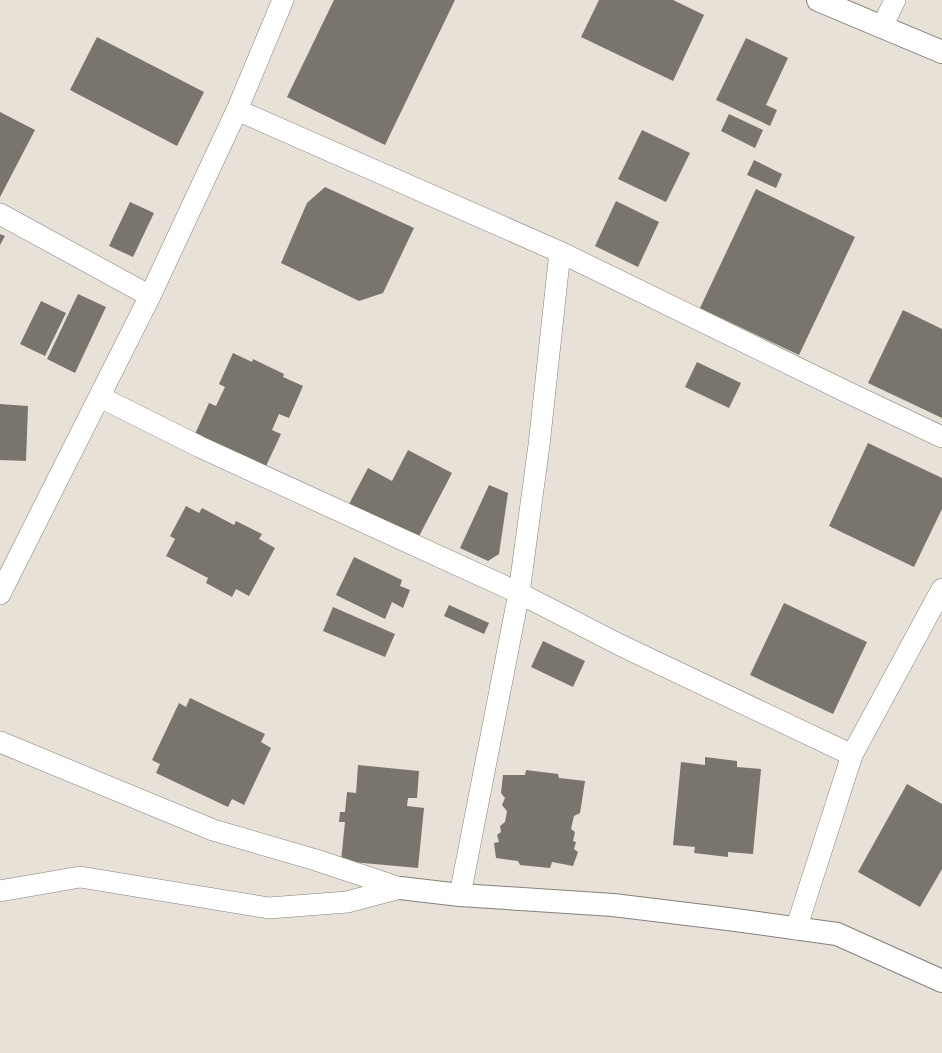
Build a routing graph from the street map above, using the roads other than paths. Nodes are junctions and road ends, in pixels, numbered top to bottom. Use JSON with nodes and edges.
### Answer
{"nodes":[{"id":1,"x":283,"y":0,"type":"edge"},
{"id":2,"x":818,"y":0,"type":"edge"},
{"id":3,"x":895,"y":0,"type":"edge"},
{"id":4,"x":882,"y":27,"type":"junction"},
{"id":5,"x":942,"y":52,"type":"edge"},
{"id":6,"x":237,"y":110,"type":"junction"},
{"id":7,"x":0,"y":214,"type":"edge"},
{"id":8,"x":560,"y":252,"type":"junction"},
{"id":9,"x":150,"y":296,"type":"junction"},
{"id":10,"x":100,"y":397,"type":"junction"},
{"id":11,"x":942,"y":437,"type":"edge"},
{"id":12,"x":942,"y":589,"type":"edge"},
{"id":13,"x":519,"y":593,"type":"junction"},
{"id":14,"x":0,"y":594,"type":"edge"},
{"id":15,"x":0,"y":742,"type":"edge"},
{"id":16,"x":852,"y":755,"type":"junction"},
{"id":17,"x":400,"y":888,"type":"junction"},
{"id":18,"x":0,"y":891,"type":"edge"},
{"id":19,"x":460,"y":895,"type":"junction"},
{"id":20,"x":796,"y":929,"type":"junction"},
{"id":21,"x":942,"y":981,"type":"edge"}],
"edges":[{"from":1,"to":6,"type":"street"},
{"from":2,"to":4,"type":"street"},
{"from":3,"to":4,"type":"street"},
{"from":4,"to":5,"type":"street"},
{"from":6,"to":8,"type":"street"},
{"from":6,"to":9,"type":"street"},
{"from":7,"to":9,"type":"street"},
{"from":8,"to":11,"type":"street"},
{"from":8,"to":13,"type":"street"},
{"from":9,"to":10,"type":"street"},
{"from":10,"to":13,"type":"street"},
{"from":10,"to":14,"type":"street"},
{"from":12,"to":16,"type":"street"},
{"from":13,"to":16,"type":"street"},
{"from":13,"to":19,"type":"street"},
{"from":15,"to":17,"type":"street"},
{"from":16,"to":20,"type":"street"},
{"from":17,"to":18,"type":"street"},
{"from":17,"to":19,"type":"street"},
{"from":19,"to":20,"type":"street"},
{"from":20,"to":21,"type":"street"}]}
